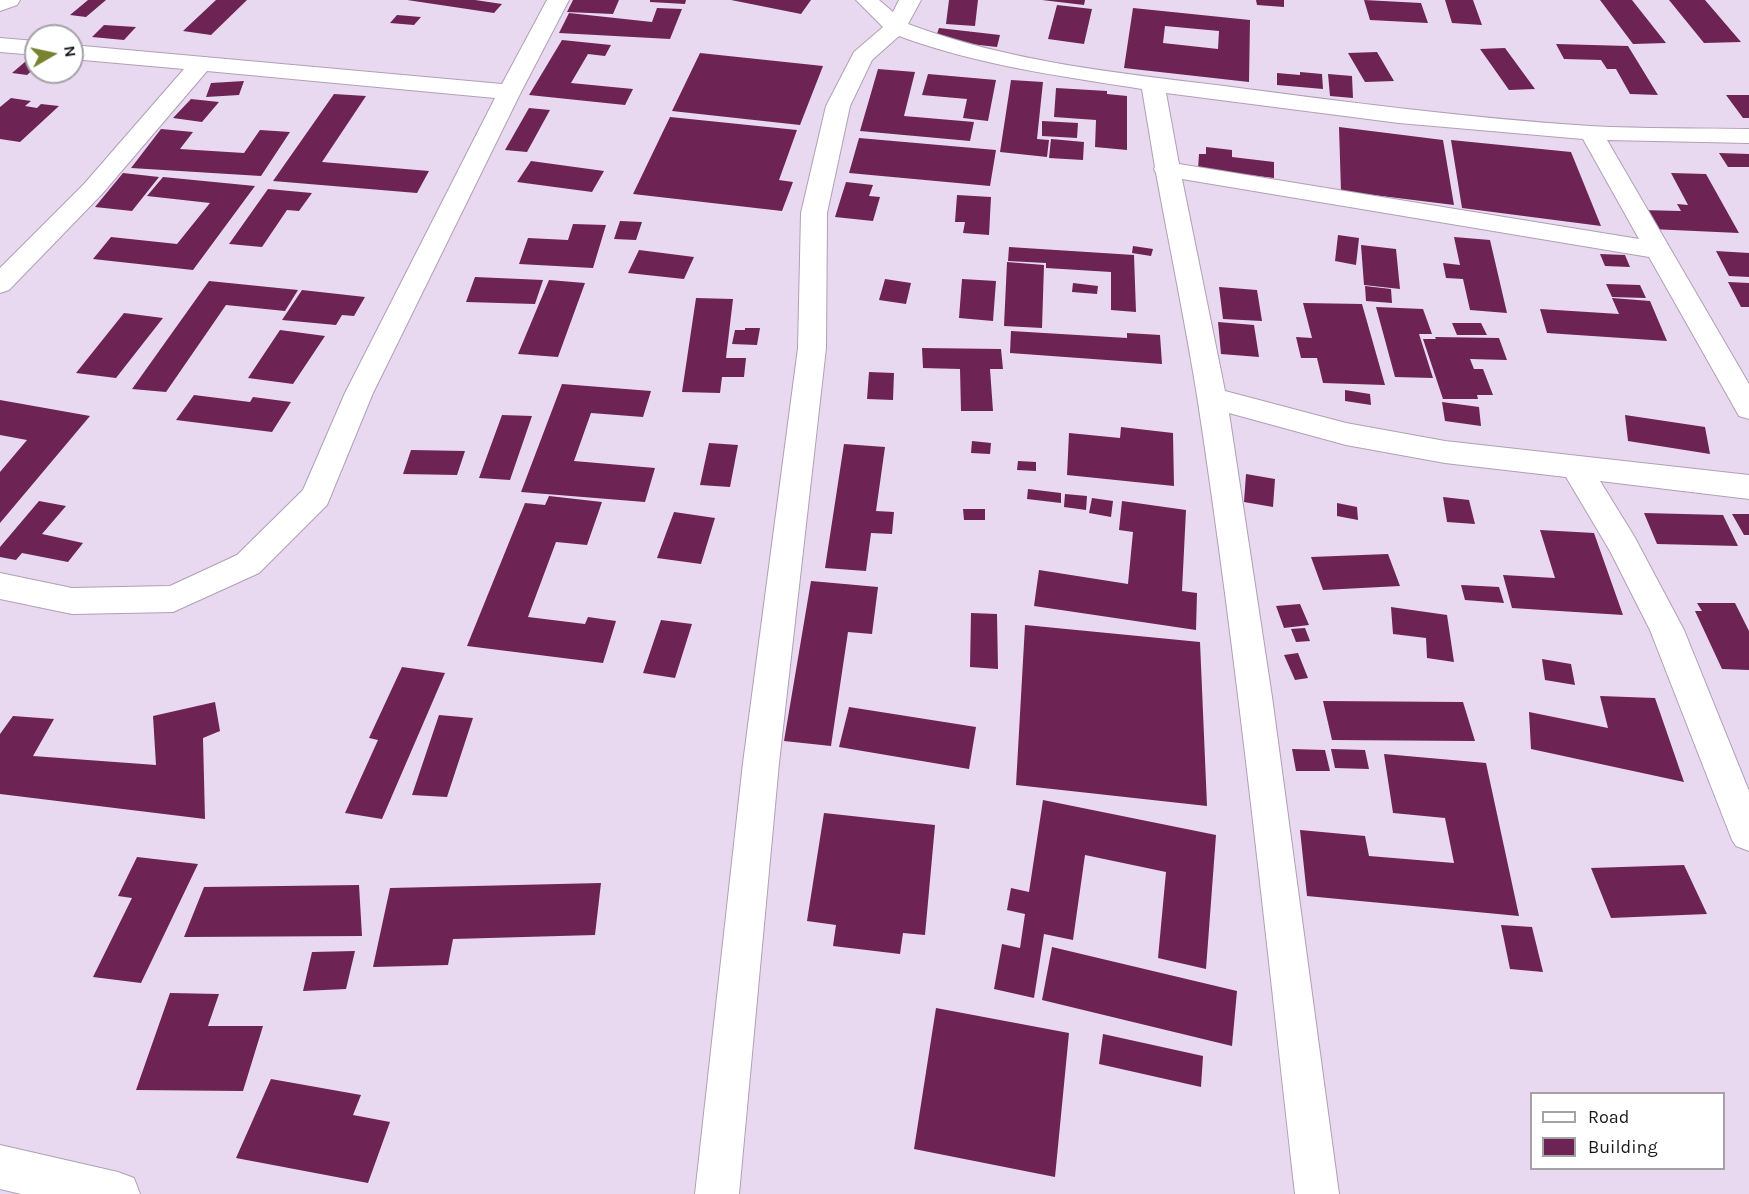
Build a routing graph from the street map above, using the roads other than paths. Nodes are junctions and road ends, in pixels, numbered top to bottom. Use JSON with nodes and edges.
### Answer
{"nodes":[{"id":1,"x":9,"y":0,"type":"edge"},
{"id":2,"x":558,"y":0,"type":"edge"},
{"id":3,"x":867,"y":0,"type":"edge"},
{"id":4,"x":0,"y":5,"type":"edge"},
{"id":5,"x":903,"y":14,"type":"edge"},
{"id":6,"x":0,"y":45,"type":"edge"},
{"id":7,"x":24,"y":47,"type":"edge"},
{"id":8,"x":84,"y":53,"type":"edge"},
{"id":9,"x":201,"y":64,"type":"junction"},
{"id":10,"x":1153,"y":84,"type":"junction"},
{"id":11,"x":509,"y":92,"type":"junction"},
{"id":12,"x":1591,"y":133,"type":"junction"},
{"id":13,"x":1749,"y":136,"type":"edge"},
{"id":14,"x":1166,"y":169,"type":"junction"},
{"id":15,"x":1658,"y":250,"type":"junction"},
{"id":16,"x":0,"y":284,"type":"edge"},
{"id":17,"x":1211,"y":398,"type":"junction"},
{"id":18,"x":1749,"y":409,"type":"edge"},
{"id":19,"x":1577,"y":469,"type":"junction"},
{"id":20,"x":1749,"y":487,"type":"edge"},
{"id":21,"x":0,"y":586,"type":"edge"},
{"id":22,"x":1749,"y":834,"type":"edge"},
{"id":23,"x":0,"y":1167,"type":"edge"},
{"id":24,"x":118,"y":1194,"type":"edge"},
{"id":25,"x":717,"y":1194,"type":"edge"},
{"id":26,"x":1317,"y":1194,"type":"edge"}],
"edges":[{"from":1,"to":4,"type":"street"},
{"from":2,"to":11,"type":"street"},
{"from":3,"to":5,"type":"street"},
{"from":5,"to":10,"type":"street"},
{"from":5,"to":25,"type":"street"},
{"from":6,"to":7,"type":"street"},
{"from":8,"to":9,"type":"street"},
{"from":9,"to":11,"type":"street"},
{"from":9,"to":16,"type":"street"},
{"from":10,"to":12,"type":"street"},
{"from":10,"to":14,"type":"street"},
{"from":11,"to":21,"type":"street"},
{"from":12,"to":13,"type":"street"},
{"from":12,"to":15,"type":"street"},
{"from":14,"to":15,"type":"street"},
{"from":14,"to":17,"type":"street"},
{"from":15,"to":18,"type":"street"},
{"from":17,"to":19,"type":"street"},
{"from":17,"to":26,"type":"street"},
{"from":19,"to":20,"type":"street"},
{"from":19,"to":22,"type":"street"},
{"from":23,"to":24,"type":"street"}]}
